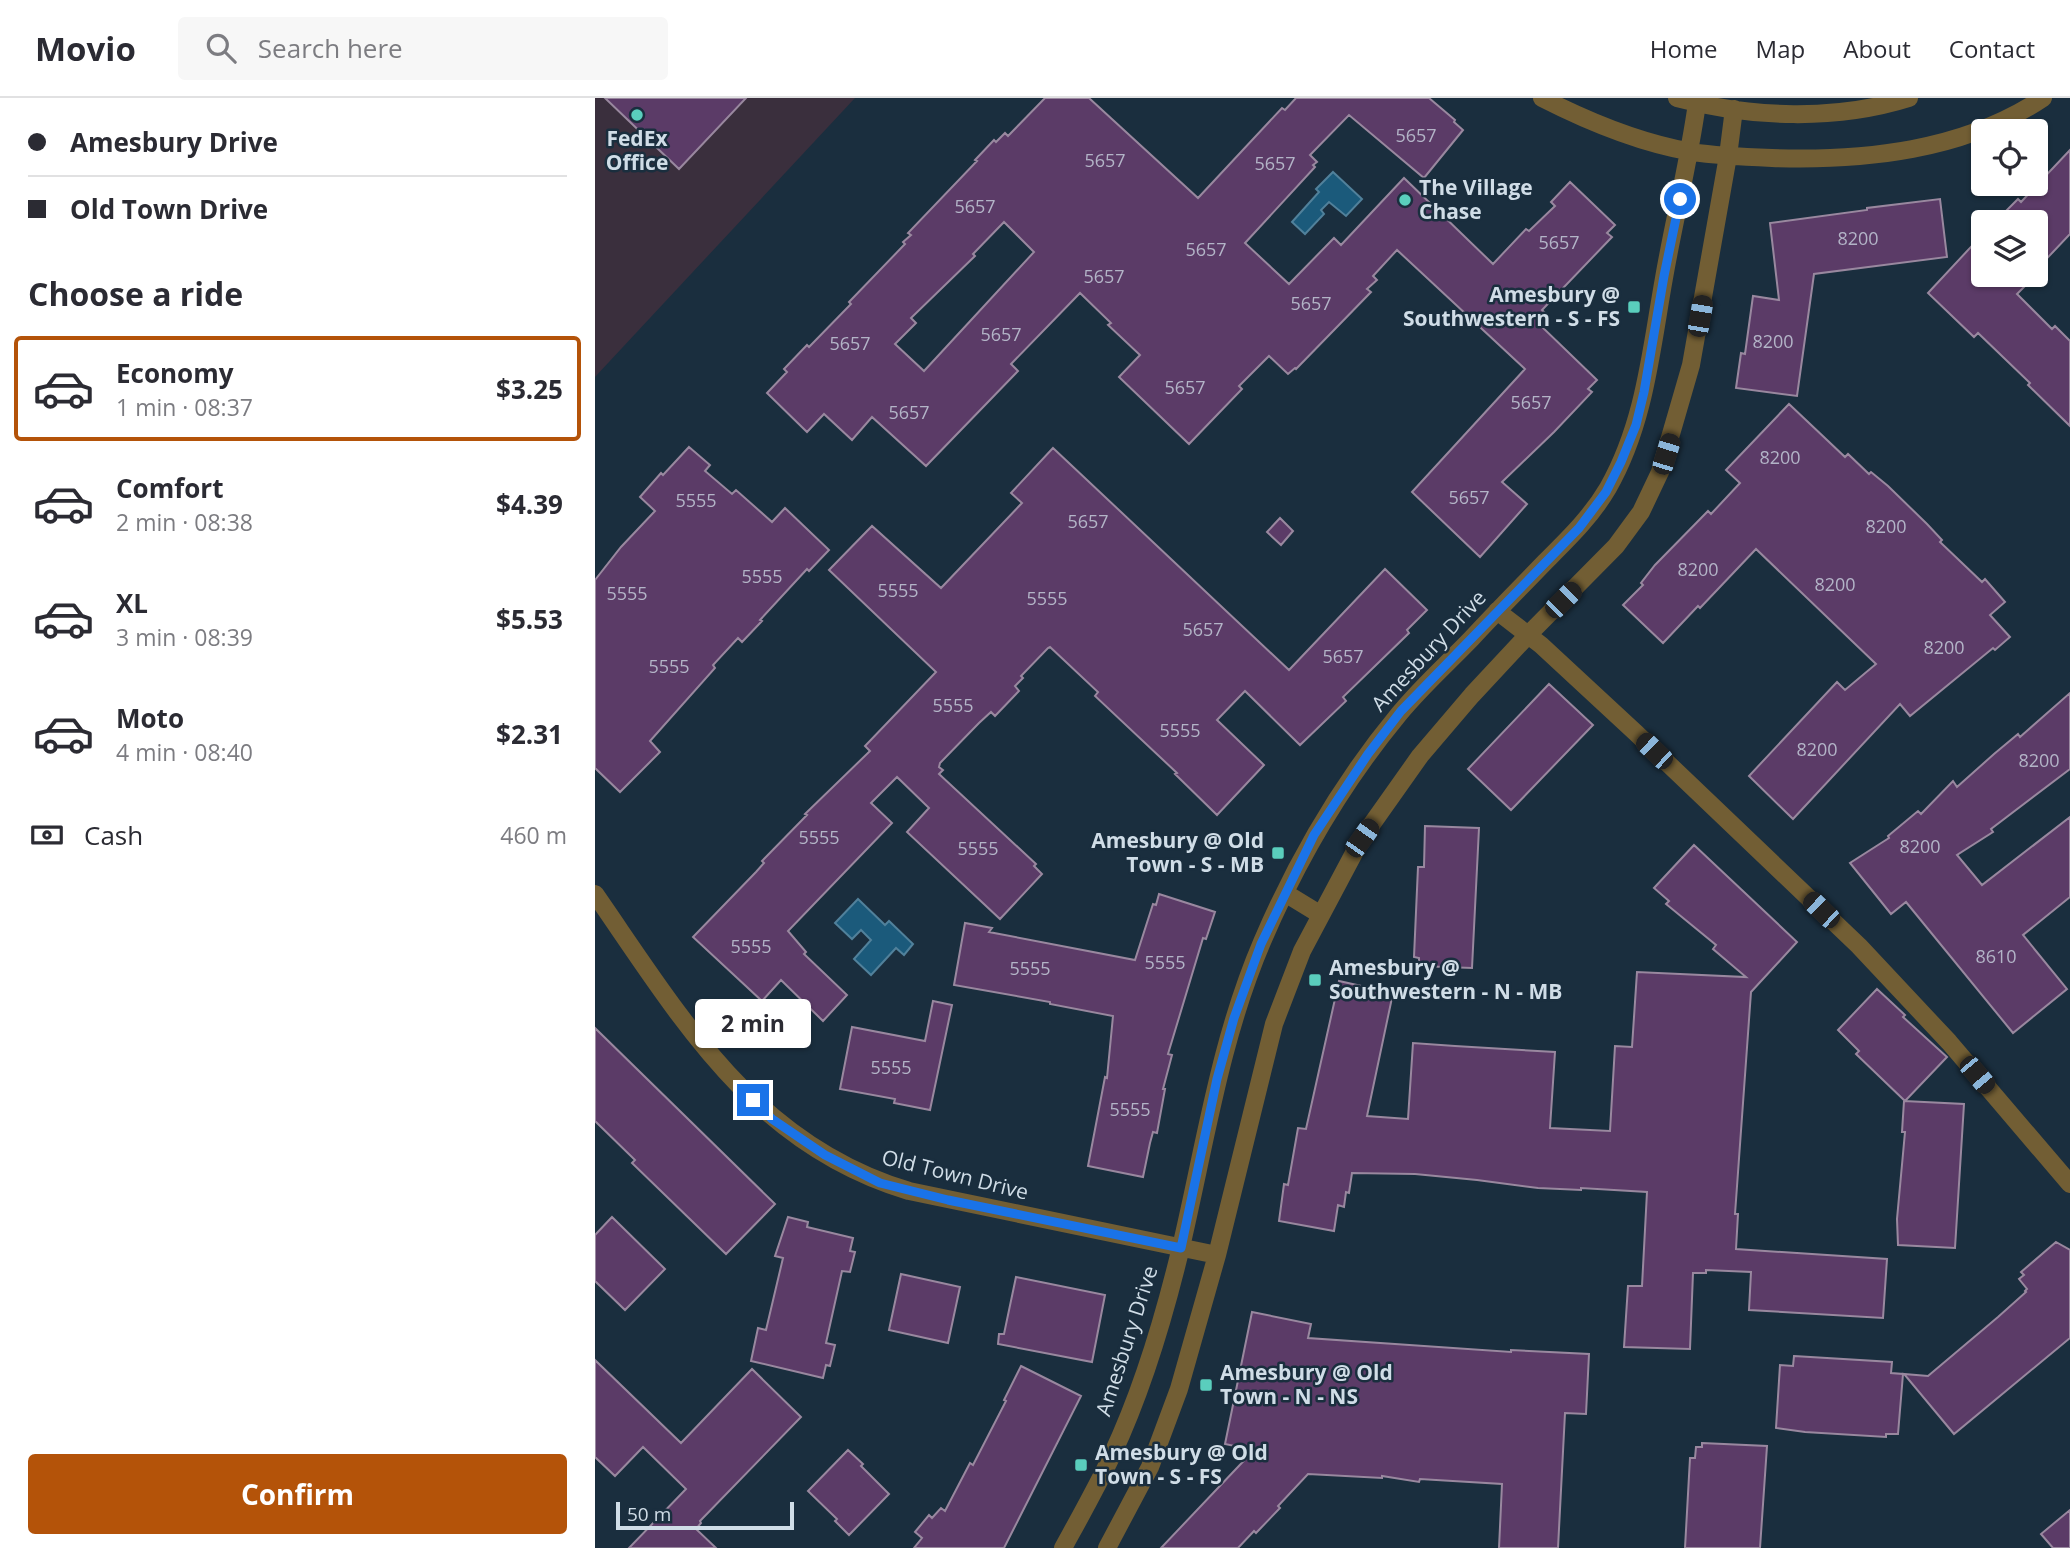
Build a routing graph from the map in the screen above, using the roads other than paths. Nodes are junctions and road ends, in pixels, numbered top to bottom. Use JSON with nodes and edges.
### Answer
{"nodes":[{"id":1,"x":1542,"y":98,"type":"edge"},
{"id":2,"x":1677,"y":98,"type":"edge"},
{"id":3,"x":1909,"y":98,"type":"edge"},
{"id":4,"x":2043,"y":98,"type":"edge"},
{"id":5,"x":1697,"y":103,"type":"junction"},
{"id":6,"x":1734,"y":109,"type":"junction"},
{"id":7,"x":1691,"y":151,"type":"junction"},
{"id":8,"x":1728,"y":156,"type":"junction"},
{"id":9,"x":1497,"y":611,"type":"junction"},
{"id":10,"x":1528,"y":635,"type":"junction"},
{"id":11,"x":1285,"y":893,"type":"junction"},
{"id":12,"x":595,"y":894,"type":"edge"},
{"id":13,"x":1321,"y":915,"type":"junction"},
{"id":14,"x":2070,"y":1184,"type":"edge"},
{"id":15,"x":1181,"y":1248,"type":"junction"},
{"id":16,"x":1217,"y":1255,"type":"junction"},
{"id":17,"x":1063,"y":1548,"type":"edge"},
{"id":18,"x":1107,"y":1548,"type":"edge"}],
"edges":[{"from":1,"to":7,"type":"street"},
{"from":2,"to":5,"type":"street"},
{"from":3,"to":6,"type":"street"},
{"from":4,"to":8,"type":"street"},
{"from":5,"to":6,"type":"street"},
{"from":5,"to":7,"type":"street","name":"Amesbury Drive"},
{"from":6,"to":8,"type":"street"},
{"from":7,"to":8,"type":"street"},
{"from":7,"to":9,"type":"street","name":"Amesbury Drive"},
{"from":8,"to":10,"type":"street"},
{"from":9,"to":10,"type":"street"},
{"from":9,"to":11,"type":"street","name":"Amesbury Drive"},
{"from":10,"to":13,"type":"street"},
{"from":10,"to":14,"type":"street"},
{"from":11,"to":13,"type":"street"},
{"from":11,"to":15,"type":"street","name":"Amesbury Drive"},
{"from":12,"to":15,"type":"street","name":"Old Town Drive"},
{"from":13,"to":16,"type":"street"},
{"from":15,"to":16,"type":"street","name":"Old Town Drive"},
{"from":15,"to":17,"type":"street","name":"Amesbury Drive"},
{"from":16,"to":18,"type":"street"}]}
